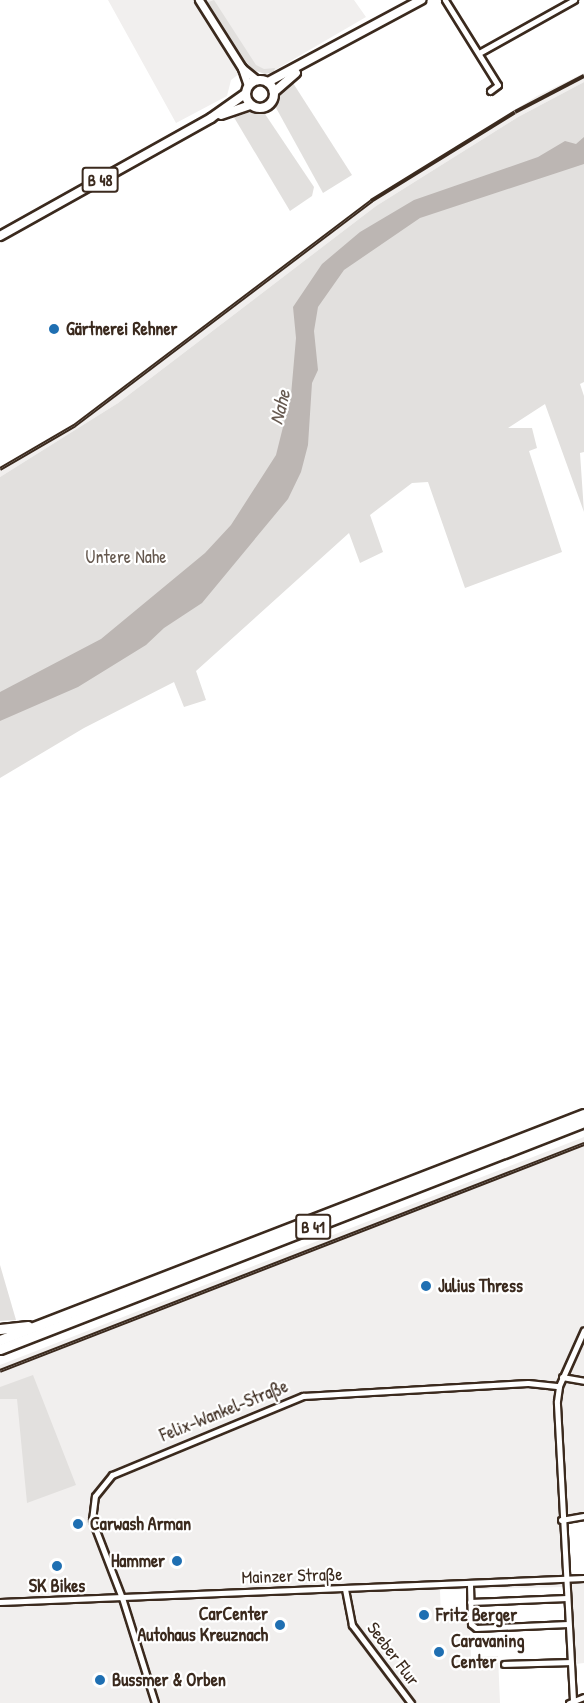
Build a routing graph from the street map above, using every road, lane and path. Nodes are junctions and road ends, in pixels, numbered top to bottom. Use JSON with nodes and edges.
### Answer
{"nodes":[{"id":1,"x":199,"y":0,"type":"edge"},
{"id":2,"x":421,"y":0,"type":"edge"},
{"id":3,"x":445,"y":0,"type":"edge"},
{"id":4,"x":574,"y":0,"type":"edge"},
{"id":5,"x":479,"y":53,"type":"junction"},
{"id":6,"x":311,"y":62,"type":"junction"},
{"id":7,"x":242,"y":68,"type":"junction"},
{"id":8,"x":257,"y":80,"type":"junction"},
{"id":9,"x":267,"y":82,"type":"junction"},
{"id":10,"x":249,"y":85,"type":"junction"},
{"id":11,"x":274,"y":92,"type":"junction"},
{"id":12,"x":490,"y":92,"type":"dead end"},
{"id":13,"x":245,"y":94,"type":"junction"},
{"id":14,"x":250,"y":105,"type":"junction"},
{"id":15,"x":211,"y":118,"type":"junction"},
{"id":16,"x":0,"y":236,"type":"edge"},
{"id":17,"x":584,"y":1114,"type":"edge"},
{"id":18,"x":584,"y":1122,"type":"edge"},
{"id":19,"x":40,"y":1324,"type":"junction"},
{"id":20,"x":0,"y":1329,"type":"edge"},
{"id":21,"x":584,"y":1330,"type":"edge"},
{"id":22,"x":0,"y":1340,"type":"edge"},
{"id":23,"x":0,"y":1349,"type":"edge"},
{"id":24,"x":562,"y":1377,"type":"junction"},
{"id":25,"x":584,"y":1381,"type":"edge"},
{"id":26,"x":559,"y":1386,"type":"junction"},
{"id":27,"x":584,"y":1516,"type":"edge"},
{"id":28,"x":561,"y":1520,"type":"junction"},
{"id":29,"x":584,"y":1578,"type":"edge"},
{"id":30,"x":564,"y":1579,"type":"junction"},
{"id":31,"x":470,"y":1584,"type":"junction"},
{"id":32,"x":345,"y":1589,"type":"junction"},
{"id":33,"x":122,"y":1598,"type":"junction"},
{"id":34,"x":567,"y":1598,"type":"junction"},
{"id":35,"x":0,"y":1602,"type":"edge"},
{"id":36,"x":470,"y":1602,"type":"junction"},
{"id":37,"x":568,"y":1624,"type":"junction"},
{"id":38,"x":570,"y":1662,"type":"junction"},
{"id":39,"x":504,"y":1664,"type":"dead end"},
{"id":40,"x":584,"y":1697,"type":"edge"},
{"id":41,"x":571,"y":1702,"type":"edge"},
{"id":42,"x":155,"y":1703,"type":"edge"},
{"id":43,"x":411,"y":1703,"type":"edge"}],
"edges":[{"from":1,"to":7,"type":"street"},
{"from":2,"to":6,"type":"main road"},
{"from":3,"to":5,"type":"street"},
{"from":4,"to":5,"type":"street"},
{"from":5,"to":12,"type":"street"},
{"from":6,"to":9,"type":"main road"},
{"from":6,"to":11,"type":"main road"},
{"from":7,"to":8,"type":"street"},
{"from":7,"to":10,"type":"street"},
{"from":8,"to":9,"type":"main road"},
{"from":8,"to":10,"type":"main road"},
{"from":9,"to":11,"type":"main road"},
{"from":10,"to":13,"type":"main road"},
{"from":11,"to":14,"type":"main road"},
{"from":13,"to":14,"type":"main road"},
{"from":13,"to":15,"type":"main road","number":"B 48"},
{"from":14,"to":15,"type":"main road","number":"B 48"},
{"from":15,"to":16,"type":"main road","number":"B 48"},
{"from":17,"to":19,"type":"highway","number":"B 41"},
{"from":18,"to":23,"type":"highway","number":"B 41"},
{"from":19,"to":20,"type":"highway","number":"B 41"},
{"from":19,"to":22,"type":"highway","number":"B 41"},
{"from":21,"to":24,"type":"street"},
{"from":24,"to":25,"type":"street"},
{"from":24,"to":26,"type":"street"},
{"from":26,"to":28,"type":"street"},
{"from":26,"to":33,"type":"street","name":"Felix-Wankel-Straße"},
{"from":27,"to":28,"type":"street"},
{"from":28,"to":30,"type":"street"},
{"from":29,"to":30,"type":"street","name":"Mainzer Straße"},
{"from":30,"to":31,"type":"street","name":"Mainzer Straße"},
{"from":30,"to":34,"type":"street"},
{"from":31,"to":32,"type":"street","name":"Mainzer Straße"},
{"from":31,"to":36,"type":"street"},
{"from":32,"to":33,"type":"street","name":"Mainzer Straße"},
{"from":32,"to":43,"type":"street","name":"Seeber Flur"},
{"from":33,"to":35,"type":"street","name":"Mainzer Straße"},
{"from":33,"to":42,"type":"street"},
{"from":34,"to":36,"type":"street"},
{"from":34,"to":37,"type":"street"},
{"from":36,"to":37,"type":"street"},
{"from":37,"to":38,"type":"street"},
{"from":38,"to":39,"type":"street"},
{"from":38,"to":41,"type":"street"},
{"from":40,"to":41,"type":"street"}]}
